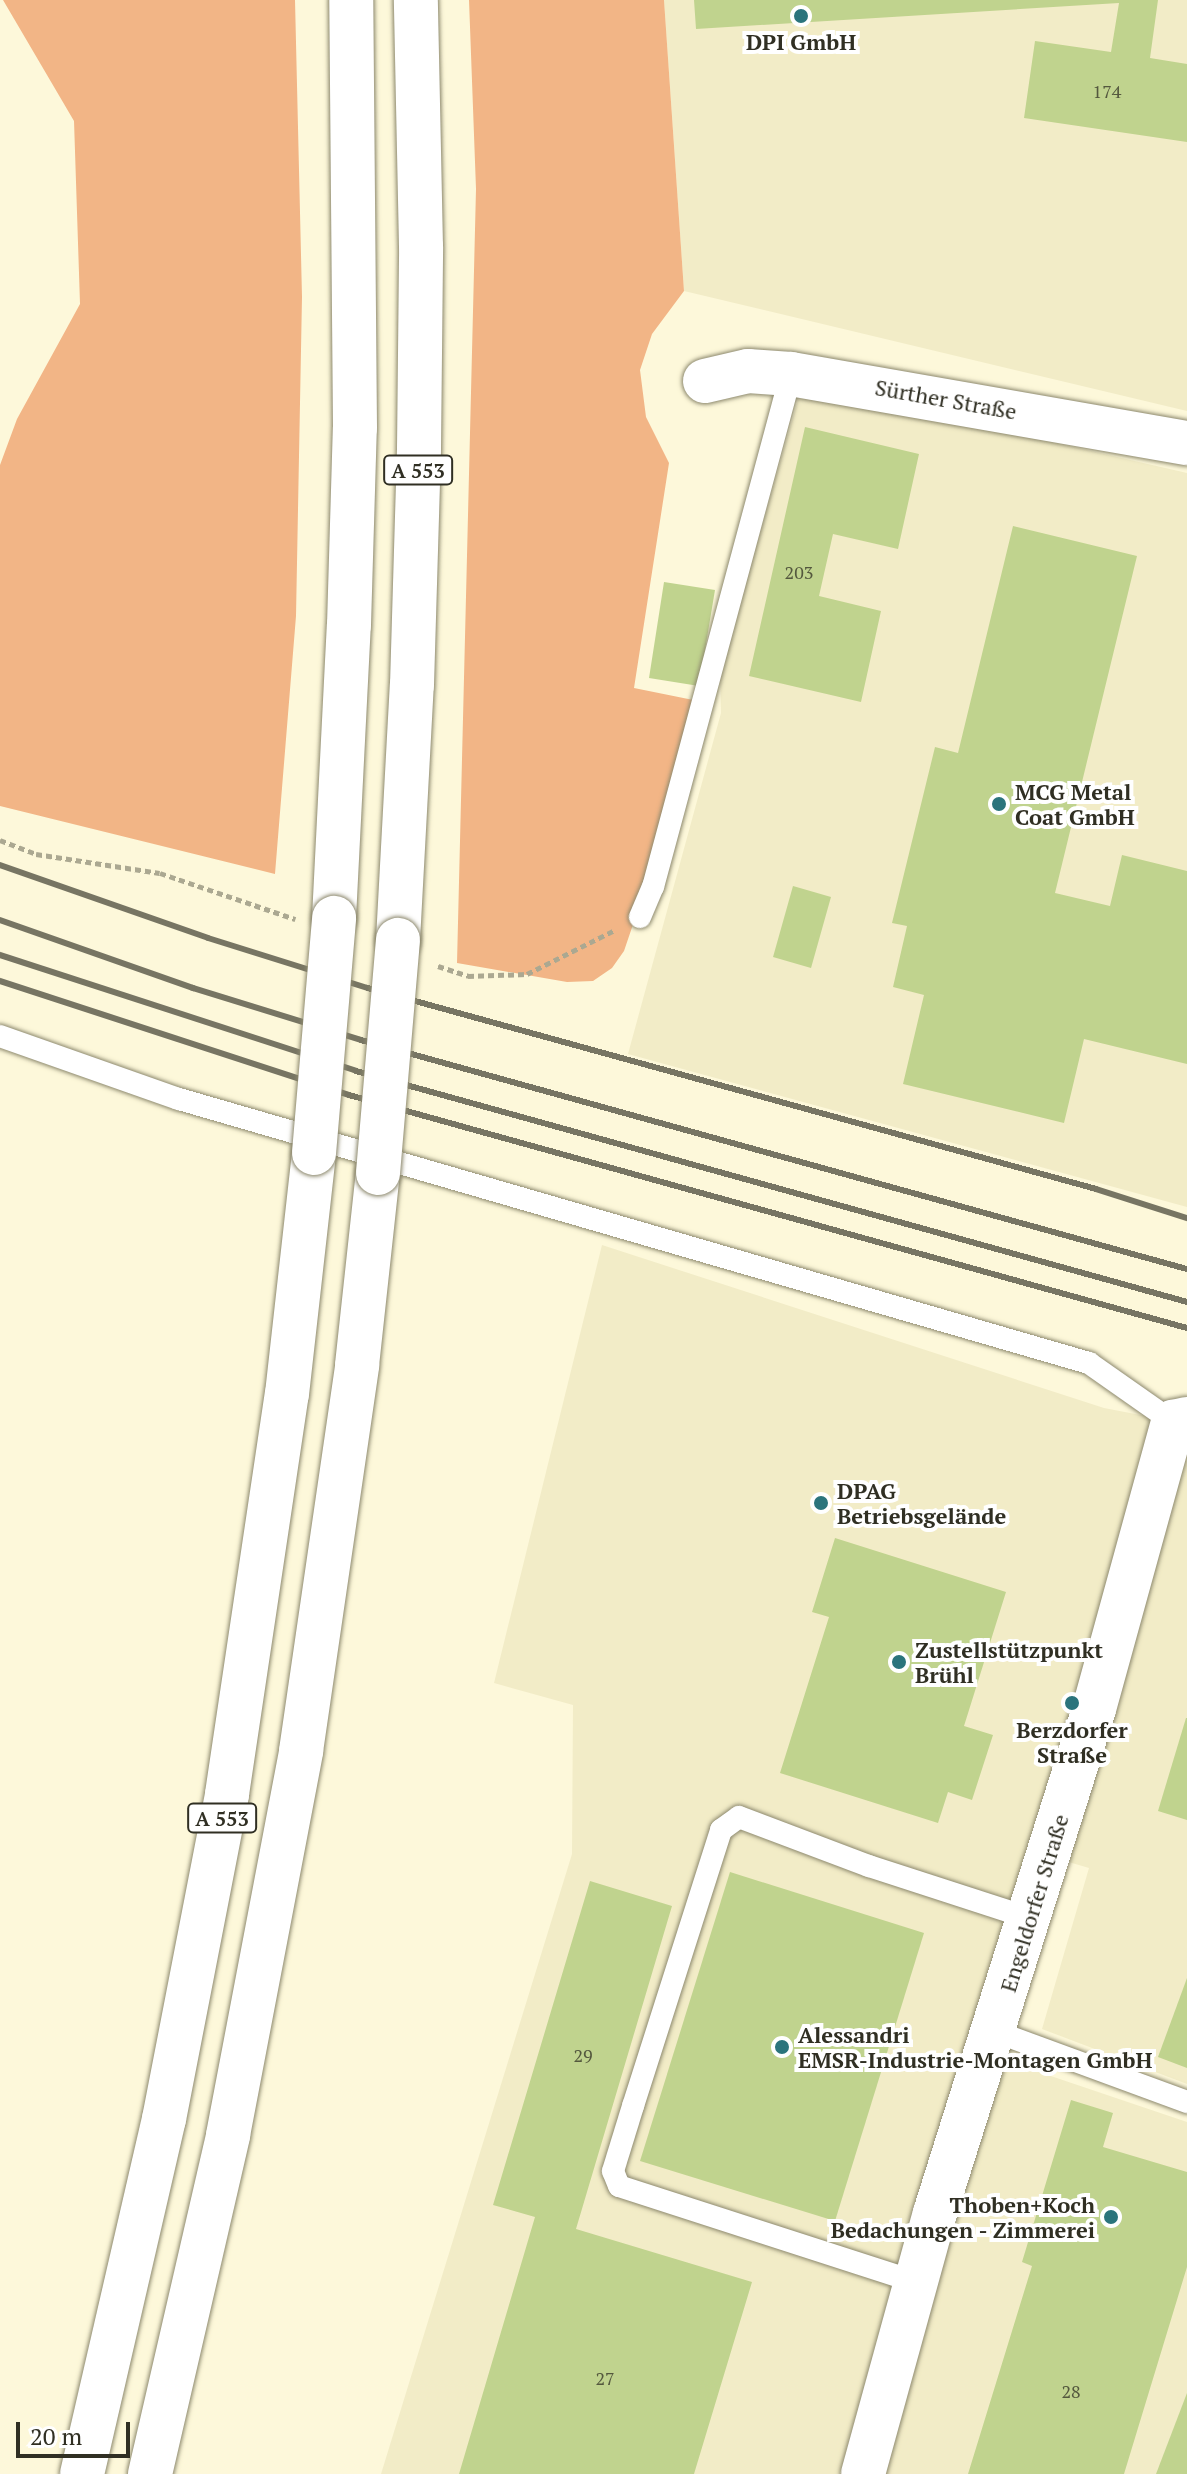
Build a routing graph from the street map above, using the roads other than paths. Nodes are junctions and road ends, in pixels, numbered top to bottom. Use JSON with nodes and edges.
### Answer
{"nodes":[{"id":1,"x":351,"y":0,"type":"edge"},
{"id":2,"x":416,"y":0,"type":"edge"},
{"id":3,"x":791,"y":374,"type":"junction"},
{"id":4,"x":705,"y":381,"type":"dead end"},
{"id":5,"x":1187,"y":443,"type":"edge"},
{"id":6,"x":640,"y":917,"type":"dead end"},
{"id":7,"x":0,"y":1036,"type":"edge"},
{"id":8,"x":1180,"y":1420,"type":"edge"},
{"id":9,"x":1029,"y":1918,"type":"junction"},
{"id":10,"x":994,"y":2031,"type":"junction"},
{"id":11,"x":1187,"y":2102,"type":"edge"},
{"id":12,"x":916,"y":2282,"type":"junction"},
{"id":13,"x":82,"y":2474,"type":"edge"},
{"id":14,"x":150,"y":2474,"type":"edge"},
{"id":15,"x":863,"y":2474,"type":"edge"}],
"edges":[{"from":1,"to":13,"type":"main road","number":"A 553","bridge":true},
{"from":2,"to":14,"type":"main road","number":"A 553","bridge":true},
{"from":3,"to":4,"type":"main road","name":"Sürther Straße"},
{"from":3,"to":5,"type":"main road","name":"Sürther Straße"},
{"from":3,"to":6,"type":"lane"},
{"from":7,"to":8,"type":"lane"},
{"from":8,"to":9,"type":"main road","name":"Engeldorfer Straße"},
{"from":9,"to":10,"type":"main road","name":"Engeldorfer Straße"},
{"from":9,"to":12,"type":"lane"},
{"from":10,"to":11,"type":"lane"},
{"from":10,"to":12,"type":"main road","name":"Engeldorfer Straße"},
{"from":12,"to":15,"type":"main road","name":"Engeldorfer Straße"}]}
